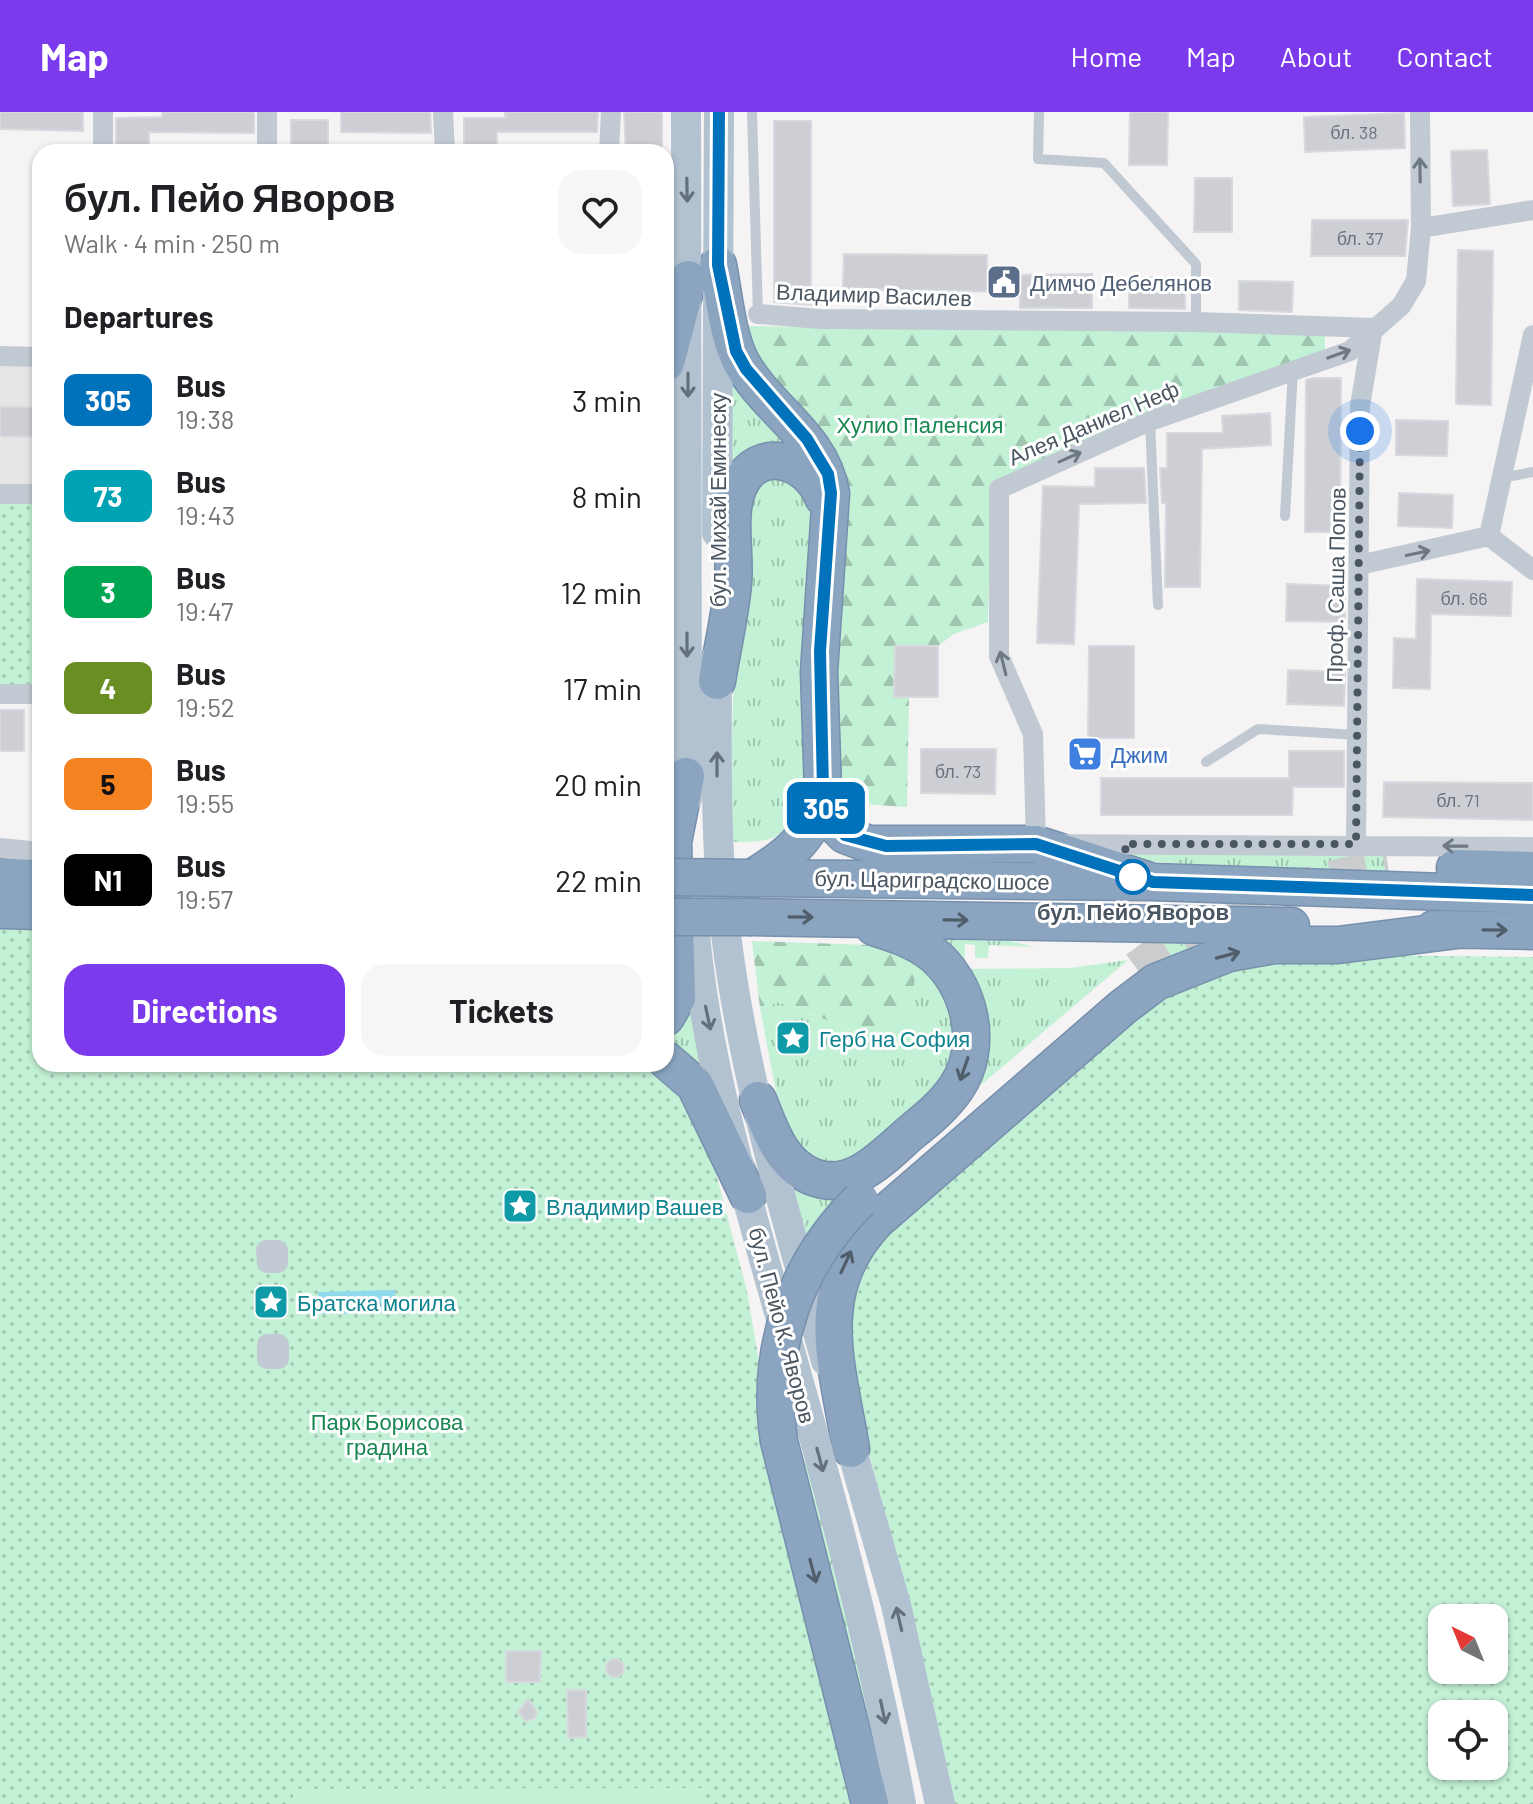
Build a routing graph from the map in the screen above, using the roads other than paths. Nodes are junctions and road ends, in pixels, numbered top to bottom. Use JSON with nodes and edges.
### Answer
{"nodes":[{"id":1,"x":103,"y":112,"type":"edge"},
{"id":2,"x":267,"y":112,"type":"edge"},
{"id":3,"x":443,"y":112,"type":"edge"},
{"id":4,"x":611,"y":112,"type":"edge"},
{"id":5,"x":686,"y":112,"type":"edge"},
{"id":6,"x":719,"y":112,"type":"edge"},
{"id":7,"x":752,"y":112,"type":"edge"},
{"id":8,"x":1039,"y":112,"type":"edge"},
{"id":9,"x":1420,"y":112,"type":"edge"},
{"id":10,"x":103,"y":144,"type":"edge"},
{"id":11,"x":267,"y":144,"type":"edge"},
{"id":12,"x":445,"y":144,"type":"edge"},
{"id":13,"x":609,"y":144,"type":"edge"},
{"id":14,"x":1533,"y":210,"type":"edge"},
{"id":15,"x":1421,"y":228,"type":"junction"},
{"id":16,"x":703,"y":272,"type":"junction"},
{"id":17,"x":758,"y":314,"type":"joint"},
{"id":18,"x":1196,"y":322,"type":"junction"},
{"id":19,"x":1373,"y":328,"type":"junction"},
{"id":20,"x":674,"y":343,"type":"edge"},
{"id":21,"x":1532,"y":344,"type":"edge"},
{"id":22,"x":0,"y":356,"type":"edge"},
{"id":23,"x":32,"y":357,"type":"edge"},
{"id":24,"x":1293,"y":369,"type":"junction"},
{"id":25,"x":1150,"y":421,"type":"junction"},
{"id":26,"x":1533,"y":472,"type":"edge"},
{"id":27,"x":1501,"y":478,"type":"junction"},
{"id":28,"x":0,"y":494,"type":"edge"},
{"id":29,"x":32,"y":494,"type":"edge"},
{"id":30,"x":1285,"y":516,"type":"dead end"},
{"id":31,"x":829,"y":529,"type":"junction"},
{"id":32,"x":1489,"y":536,"type":"junction"},
{"id":33,"x":1359,"y":565,"type":"junction"},
{"id":34,"x":1533,"y":570,"type":"edge"},
{"id":35,"x":1158,"y":605,"type":"dead end"},
{"id":36,"x":717,"y":681,"type":"junction"},
{"id":37,"x":0,"y":694,"type":"edge"},
{"id":38,"x":32,"y":694,"type":"edge"},
{"id":39,"x":1357,"y":735,"type":"junction"},
{"id":40,"x":1206,"y":762,"type":"dead end"},
{"id":41,"x":686,"y":776,"type":"junction"},
{"id":42,"x":823,"y":790,"type":"junction"},
{"id":43,"x":674,"y":837,"type":"edge"},
{"id":44,"x":689,"y":842,"type":"joint"},
{"id":45,"x":1036,"y":844,"type":"junction"},
{"id":46,"x":1356,"y":844,"type":"junction"},
{"id":47,"x":886,"y":846,"type":"junction"},
{"id":48,"x":1533,"y":847,"type":"edge"},
{"id":49,"x":0,"y":848,"type":"edge"},
{"id":50,"x":32,"y":851,"type":"edge"},
{"id":51,"x":783,"y":859,"type":"junction"},
{"id":52,"x":1388,"y":867,"type":"tunnel mouth"},
{"id":53,"x":1533,"y":870,"type":"edge"},
{"id":54,"x":0,"y":877,"type":"edge"},
{"id":55,"x":32,"y":878,"type":"edge"},
{"id":56,"x":674,"y":878,"type":"edge"},
{"id":57,"x":674,"y":881,"type":"edge"},
{"id":58,"x":1153,"y":882,"type":"junction"},
{"id":59,"x":736,"y":883,"type":"junction"},
{"id":60,"x":1533,"y":895,"type":"edge"},
{"id":61,"x":0,"y":910,"type":"edge"},
{"id":62,"x":32,"y":911,"type":"edge"},
{"id":63,"x":674,"y":917,"type":"edge"},
{"id":64,"x":850,"y":918,"type":"junction"},
{"id":65,"x":1457,"y":930,"type":"junction"},
{"id":66,"x":1533,"y":931,"type":"edge"},
{"id":67,"x":1137,"y":969,"type":"tunnel mouth"},
{"id":68,"x":674,"y":1003,"type":"edge"},
{"id":69,"x":674,"y":1067,"type":"edge"},
{"id":70,"x":758,"y":1100,"type":"junction"},
{"id":71,"x":748,"y":1195,"type":"junction"},
{"id":72,"x":851,"y":1449,"type":"junction"},
{"id":73,"x":870,"y":1804,"type":"edge"},
{"id":74,"x":901,"y":1804,"type":"edge"},
{"id":75,"x":940,"y":1804,"type":"edge"}],
"edges":[{"from":1,"to":10,"type":"street"},
{"from":2,"to":11,"type":"street"},
{"from":3,"to":12,"type":"street"},
{"from":4,"to":13,"type":"street"},
{"from":5,"to":16,"type":"main road","name":"бул. Михай Еминеску","one_way":true},
{"from":6,"to":16,"type":"main road","name":"бул. Михай Еминеску"},
{"from":7,"to":17,"type":"lane"},
{"from":8,"to":18,"type":"lane"},
{"from":15,"to":9,"type":"street","one_way":true},
{"from":14,"to":15,"type":"street"},
{"from":15,"to":19,"type":"street","name":"Алея Даниел Неф"},
{"from":16,"to":20,"type":"highway"},
{"from":16,"to":31,"type":"highway"},
{"from":16,"to":36,"type":"main road","name":"бул. Михай Еминеску"},
{"from":16,"to":41,"type":"main road","name":"бул. Михай Еминеску","one_way":true},
{"from":17,"to":18,"type":"street","name":"Владимир Василев"},
{"from":18,"to":19,"type":"street","name":"Владимир Василев"},
{"from":24,"to":19,"type":"street","name":"Алея Даниел Неф","one_way":true},
{"from":19,"to":33,"type":"street","name":"Проф. Саша Попов"},
{"from":21,"to":27,"type":"street"},
{"from":22,"to":23,"type":"street"},
{"from":24,"to":25,"type":"street","name":"Алея Даниел Неф"},
{"from":24,"to":30,"type":"lane"},
{"from":25,"to":35,"type":"lane"},
{"from":45,"to":25,"type":"street","name":"Алея Даниел Неф","one_way":true},
{"from":26,"to":27,"type":"lane"},
{"from":27,"to":32,"type":"street"},
{"from":28,"to":29,"type":"street"},
{"from":31,"to":36,"type":"highway"},
{"from":31,"to":42,"type":"highway"},
{"from":33,"to":32,"type":"street","one_way":true},
{"from":32,"to":34,"type":"street"},
{"from":33,"to":39,"type":"street","name":"Проф. Саша Попов"},
{"from":59,"to":36,"type":"main road","name":"бул. Михай Еминеску","one_way":true},
{"from":37,"to":38,"type":"street"},
{"from":39,"to":40,"type":"lane"},
{"from":39,"to":46,"type":"street","name":"Проф. Саша Попов"},
{"from":41,"to":43,"type":"highway"},
{"from":41,"to":44,"type":"main road","name":"бул. Михай Еминеску"},
{"from":42,"to":47,"type":"highway"},
{"from":42,"to":51,"type":"highway"},
{"from":44,"to":71,"type":"main road","name":"бул. Пейо К. Яворов","one_way":true},
{"from":45,"to":46,"type":"street","name":"бул. Цариградско шосе"},
{"from":45,"to":47,"type":"highway"},
{"from":45,"to":58,"type":"highway"},
{"from":48,"to":46,"type":"street","name":"бул. Цариградско шосе","one_way":true},
{"from":47,"to":51,"type":"highway"},
{"from":49,"to":50,"type":"street"},
{"from":51,"to":59,"type":"highway"},
{"from":52,"to":53,"type":"highway"},
{"from":54,"to":55,"type":"highway"},
{"from":56,"to":59,"type":"highway","name":"бул. Цариградско шосе","bridge":true},
{"from":57,"to":68,"type":"highway"},
{"from":58,"to":59,"type":"highway","name":"бул. Цариградско шосе"},
{"from":58,"to":60,"type":"highway","name":"бул. Цариградско шосе"},
{"from":59,"to":70,"type":"main road","name":"бул. Пейо К. Яворов"},
{"from":61,"to":62,"type":"highway"},
{"from":63,"to":64,"type":"highway","name":"бул. Цариградско шосе","one_way":true,"bridge":true},
{"from":64,"to":65,"type":"highway","name":"бул. Цариградско шосе","one_way":true},
{"from":64,"to":70,"type":"highway","one_way":true},
{"from":65,"to":66,"type":"highway","name":"бул. Цариградско шосе","one_way":true},
{"from":72,"to":65,"type":"highway","one_way":true},
{"from":67,"to":73,"type":"highway","one_way":true,"bridge":true},
{"from":69,"to":71,"type":"highway"},
{"from":70,"to":72,"type":"main road","name":"бул. Пейо К. Яворов"},
{"from":71,"to":74,"type":"main road","name":"бул. Пейо К. Яворов","one_way":true},
{"from":75,"to":72,"type":"main road","name":"бул. Пейо К. Яворов","one_way":true}]}
